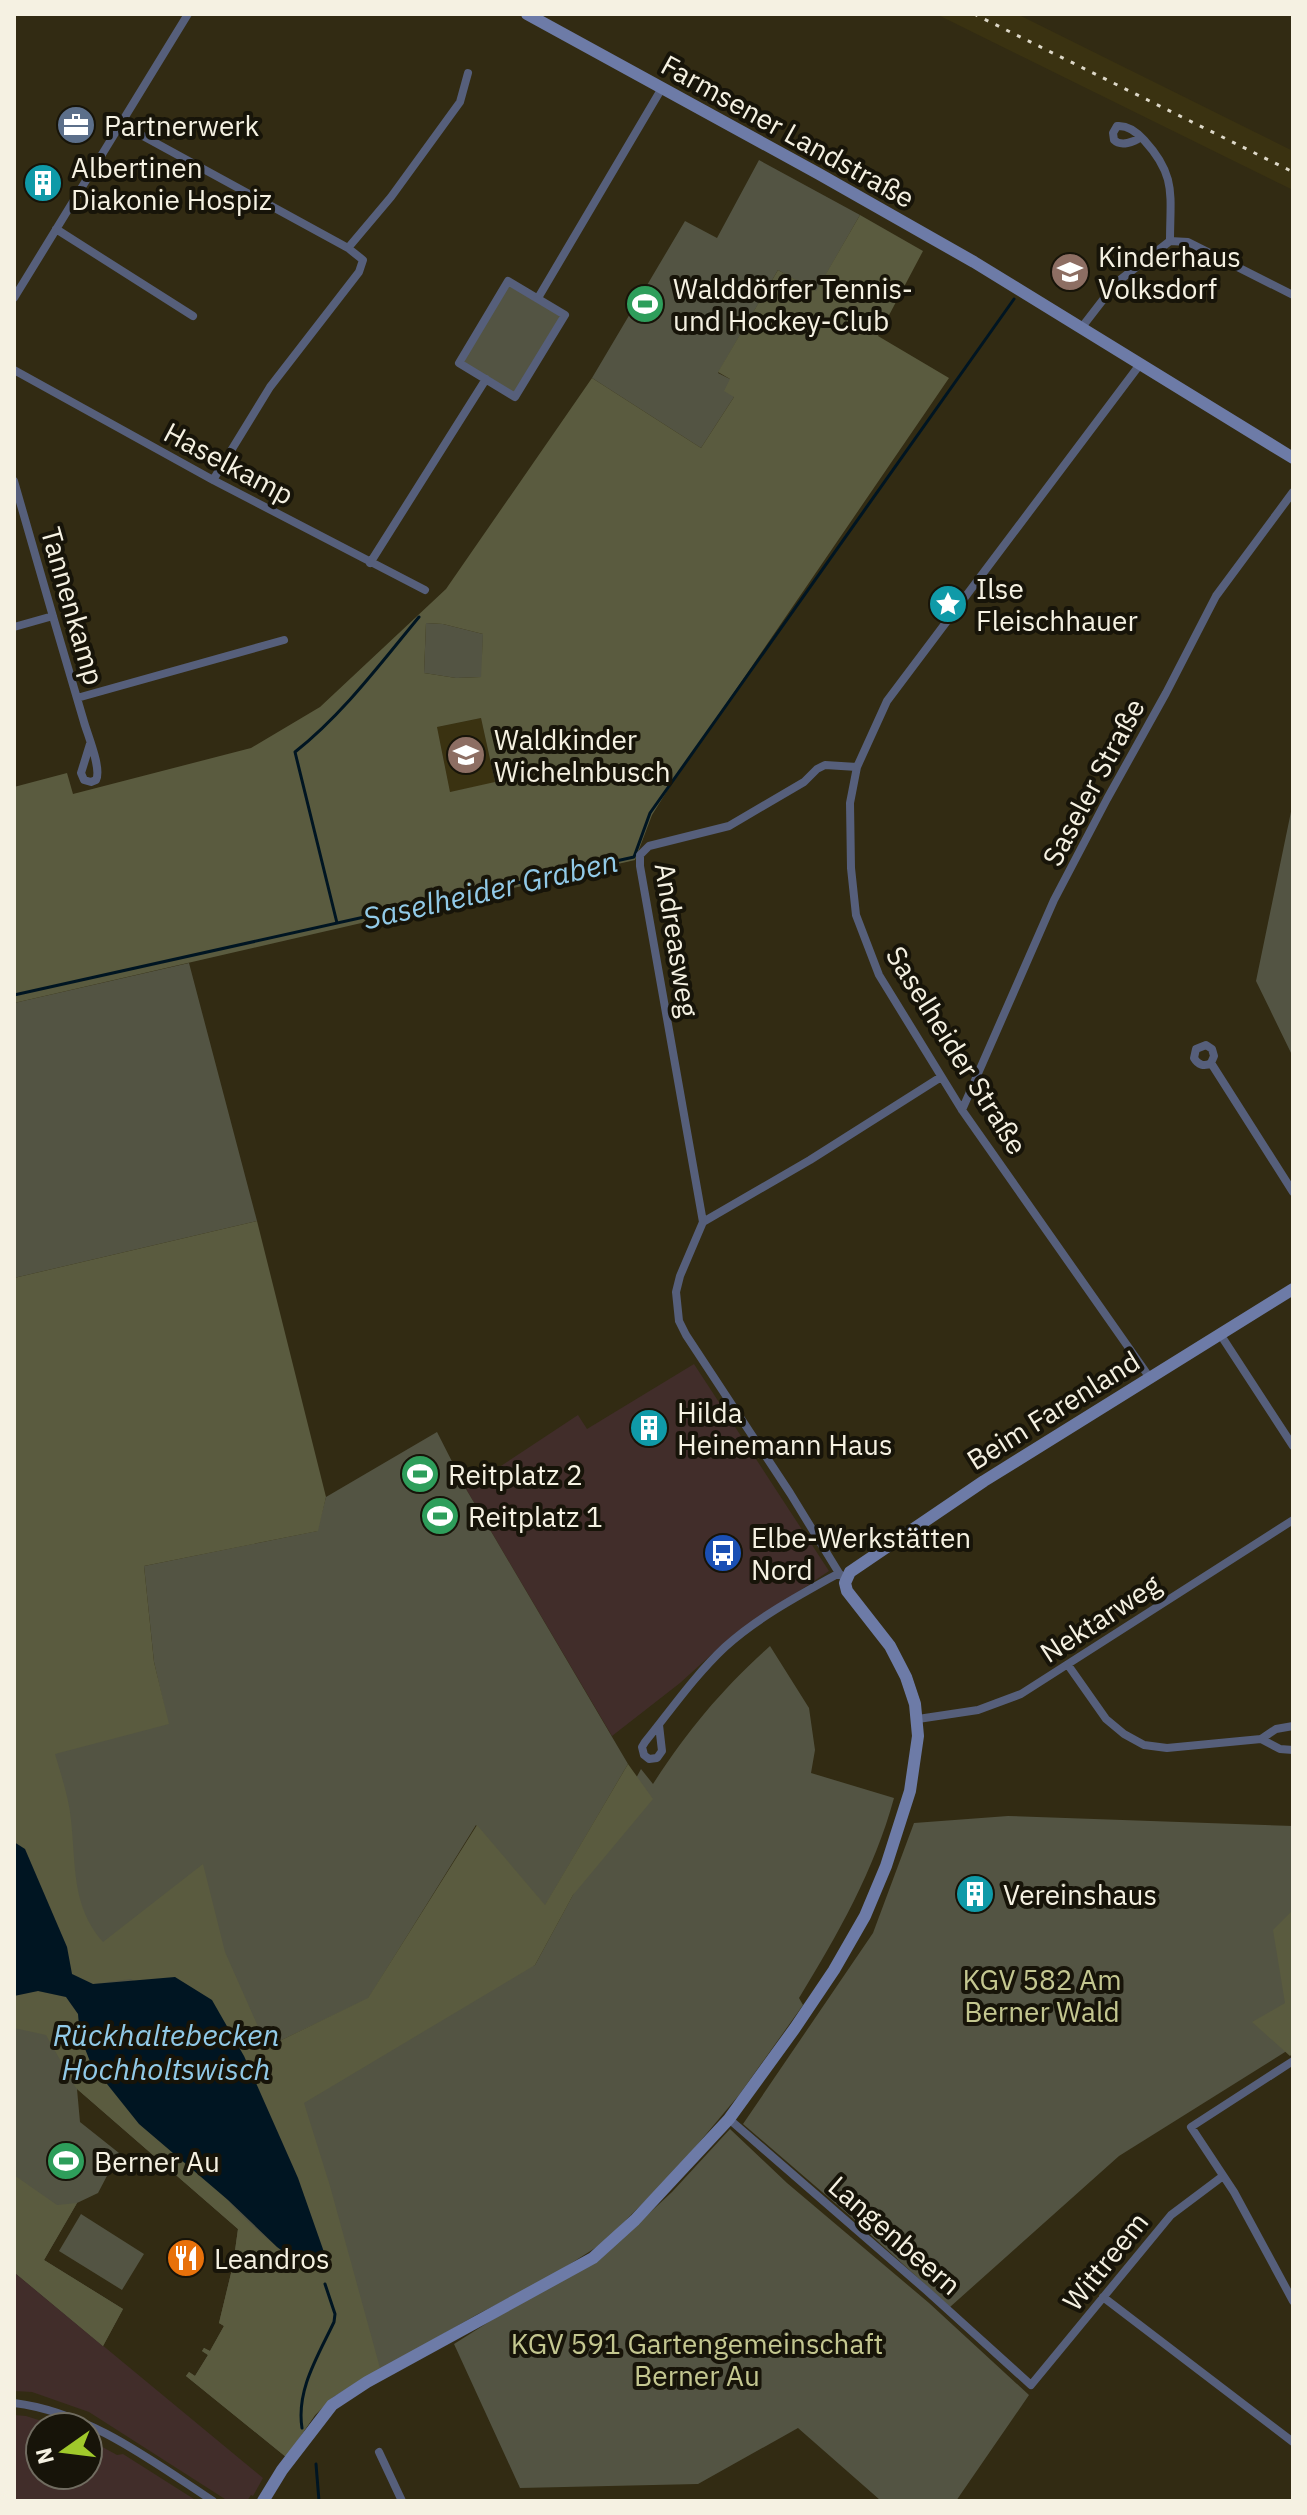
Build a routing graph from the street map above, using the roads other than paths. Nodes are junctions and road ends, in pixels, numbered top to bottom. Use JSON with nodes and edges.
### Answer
{"nodes":[{"id":1,"x":188,"y":14,"type":"edge"},
{"id":2,"x":527,"y":14,"type":"edge"},
{"id":3,"x":468,"y":73,"type":"dead end"},
{"id":4,"x":662,"y":88,"type":"junction"},
{"id":5,"x":121,"y":124,"type":"junction"},
{"id":6,"x":1141,"y":137,"type":"dead end"},
{"id":7,"x":56,"y":229,"type":"junction"},
{"id":8,"x":1170,"y":241,"type":"junction"},
{"id":9,"x":348,"y":248,"type":"junction"},
{"id":10,"x":1293,"y":295,"type":"edge"},
{"id":11,"x":14,"y":298,"type":"edge"},
{"id":12,"x":538,"y":298,"type":"junction"},
{"id":13,"x":193,"y":316,"type":"dead end"},
{"id":14,"x":1082,"y":327,"type":"junction"},
{"id":15,"x":1141,"y":363,"type":"junction"},
{"id":16,"x":14,"y":370,"type":"edge"},
{"id":17,"x":486,"y":379,"type":"junction"},
{"id":18,"x":1293,"y":458,"type":"edge"},
{"id":19,"x":213,"y":480,"type":"junction"},
{"id":20,"x":14,"y":481,"type":"edge"},
{"id":21,"x":1293,"y":492,"type":"edge"},
{"id":22,"x":370,"y":563,"type":"junction"},
{"id":23,"x":425,"y":590,"type":"dead end"},
{"id":24,"x":53,"y":616,"type":"junction"},
{"id":25,"x":14,"y":627,"type":"edge"},
{"id":26,"x":284,"y":640,"type":"dead end"},
{"id":27,"x":77,"y":698,"type":"junction"},
{"id":28,"x":90,"y":744,"type":"dead end"},
{"id":29,"x":857,"y":767,"type":"junction"},
{"id":30,"x":1211,"y":1063,"type":"dead end"},
{"id":31,"x":941,"y":1077,"type":"junction"},
{"id":32,"x":962,"y":1110,"type":"junction"},
{"id":33,"x":1293,"y":1192,"type":"edge"},
{"id":34,"x":703,"y":1222,"type":"junction"},
{"id":35,"x":1293,"y":1289,"type":"edge"},
{"id":36,"x":1220,"y":1334,"type":"junction"},
{"id":37,"x":1150,"y":1378,"type":"junction"},
{"id":38,"x":1293,"y":1446,"type":"edge"},
{"id":39,"x":1293,"y":1520,"type":"edge"},
{"id":40,"x":842,"y":1576,"type":"junction"},
{"id":41,"x":1068,"y":1665,"type":"junction"},
{"id":42,"x":918,"y":1719,"type":"junction"},
{"id":43,"x":659,"y":1725,"type":"dead end"},
{"id":44,"x":1293,"y":1726,"type":"edge"},
{"id":45,"x":1261,"y":1739,"type":"junction"},
{"id":46,"x":1293,"y":1750,"type":"edge"},
{"id":47,"x":1293,"y":2061,"type":"edge"},
{"id":48,"x":729,"y":2119,"type":"junction"},
{"id":49,"x":1223,"y":2176,"type":"junction"},
{"id":50,"x":1103,"y":2297,"type":"junction"},
{"id":51,"x":1293,"y":2301,"type":"edge"},
{"id":52,"x":1031,"y":2385,"type":"joint"},
{"id":53,"x":14,"y":2403,"type":"edge"},
{"id":54,"x":1293,"y":2442,"type":"edge"},
{"id":55,"x":379,"y":2452,"type":"dead end"},
{"id":56,"x":213,"y":2501,"type":"edge"},
{"id":57,"x":263,"y":2501,"type":"edge"},
{"id":58,"x":402,"y":2501,"type":"edge"}],
"edges":[{"from":1,"to":5,"type":"street"},
{"from":2,"to":4,"type":"street","name":"Farmsener Landstraße"},
{"from":3,"to":9,"type":"street"},
{"from":4,"to":12,"type":"street"},
{"from":4,"to":14,"type":"street","name":"Farmsener Landstraße"},
{"from":5,"to":7,"type":"street"},
{"from":5,"to":9,"type":"street"},
{"from":6,"to":8,"type":"street"},
{"from":7,"to":11,"type":"street"},
{"from":7,"to":13,"type":"street"},
{"from":8,"to":10,"type":"street"},
{"from":8,"to":14,"type":"street"},
{"from":9,"to":19,"type":"street"},
{"from":12,"to":17,"type":"street"},
{"from":12,"to":17,"type":"street"},
{"from":14,"to":15,"type":"street","name":"Farmsener Landstraße"},
{"from":15,"to":18,"type":"street","name":"Farmsener Landstraße"},
{"from":15,"to":29,"type":"street","name":"Saselheider Straße"},
{"from":16,"to":19,"type":"street","name":"Haselkamp"},
{"from":17,"to":22,"type":"street"},
{"from":19,"to":22,"type":"street","name":"Haselkamp"},
{"from":20,"to":24,"type":"street","name":"Tannenkamp"},
{"from":21,"to":32,"type":"street","name":"Saseler Straße"},
{"from":22,"to":23,"type":"street","name":"Haselkamp"},
{"from":24,"to":25,"type":"street"},
{"from":24,"to":27,"type":"street","name":"Tannenkamp"},
{"from":26,"to":27,"type":"street"},
{"from":27,"to":28,"type":"street","name":"Tannenkamp"},
{"from":29,"to":31,"type":"street","name":"Saselheider Straße"},
{"from":29,"to":34,"type":"street","name":"Andreasweg"},
{"from":30,"to":33,"type":"street"},
{"from":31,"to":32,"type":"street","name":"Saselheider Straße"},
{"from":31,"to":34,"type":"street"},
{"from":32,"to":37,"type":"street","name":"Saselheider Straße"},
{"from":34,"to":40,"type":"street"},
{"from":35,"to":36,"type":"street","name":"Beim Farenland"},
{"from":36,"to":37,"type":"street","name":"Beim Farenland"},
{"from":36,"to":38,"type":"street"},
{"from":37,"to":40,"type":"street","name":"Beim Farenland"},
{"from":39,"to":41,"type":"street","name":"Nektarweg"},
{"from":40,"to":42,"type":"street"},
{"from":40,"to":43,"type":"street"},
{"from":41,"to":42,"type":"street","name":"Nektarweg"},
{"from":41,"to":45,"type":"street"},
{"from":42,"to":48,"type":"street"},
{"from":44,"to":45,"type":"street"},
{"from":45,"to":46,"type":"street"},
{"from":47,"to":49,"type":"street"},
{"from":48,"to":52,"type":"street","name":"Langenbeern"},
{"from":48,"to":57,"type":"street"},
{"from":49,"to":50,"type":"street","name":"Wittreem"},
{"from":49,"to":51,"type":"street"},
{"from":50,"to":52,"type":"street","name":"Wittreem"},
{"from":50,"to":54,"type":"street"},
{"from":53,"to":56,"type":"street"},
{"from":55,"to":58,"type":"street"}]}
